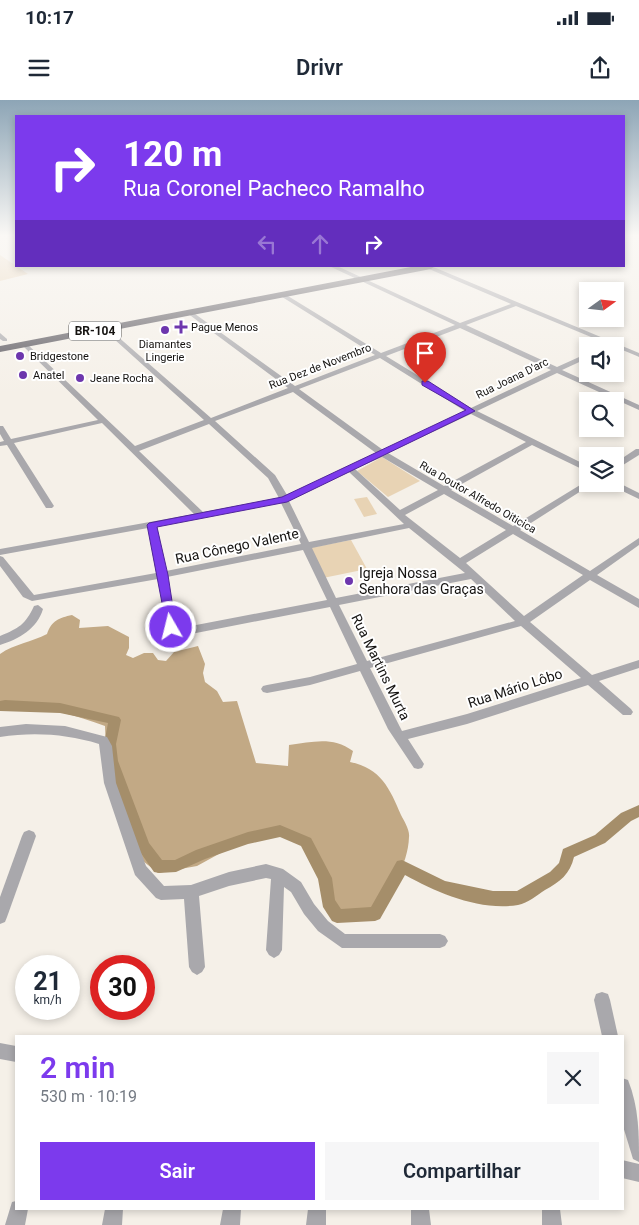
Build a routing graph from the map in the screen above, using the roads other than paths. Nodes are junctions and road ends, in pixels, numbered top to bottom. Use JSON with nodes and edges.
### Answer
{"nodes":[{"id":1,"x":274,"y":290,"type":"edge"},
{"id":2,"x":307,"y":290,"type":"edge"},
{"id":3,"x":383,"y":290,"type":"edge"},
{"id":4,"x":482,"y":290,"type":"edge"},
{"id":5,"x":281,"y":294,"type":"junction"},
{"id":6,"x":516,"y":304,"type":"junction"},
{"id":7,"x":189,"y":312,"type":"junction"},
{"id":8,"x":461,"y":325,"type":"junction"},
{"id":9,"x":106,"y":329,"type":"junction"},
{"id":10,"x":590,"y":337,"type":"edge"},
{"id":11,"x":1,"y":342,"type":"edge"},
{"id":12,"x":24,"y":344,"type":"junction"},
{"id":13,"x":624,"y":350,"type":"edge"},
{"id":14,"x":639,"y":355,"type":"edge"},
{"id":15,"x":378,"y":356,"type":"junction"},
{"id":16,"x":579,"y":359,"type":"edge"},
{"id":17,"x":557,"y":369,"type":"junction"},
{"id":18,"x":293,"y":388,"type":"junction"},
{"id":19,"x":639,"y":408,"type":"edge"},
{"id":20,"x":472,"y":411,"type":"junction"},
{"id":21,"x":210,"y":420,"type":"junction"},
{"id":22,"x":102,"y":421,"type":"junction"},
{"id":23,"x":0,"y":428,"type":"edge"},
{"id":24,"x":532,"y":442,"type":"junction"},
{"id":25,"x":4,"y":443,"type":"edge"},
{"id":26,"x":133,"y":450,"type":"junction"},
{"id":27,"x":639,"y":451,"type":"edge"},
{"id":28,"x":383,"y":454,"type":"junction"},
{"id":29,"x":624,"y":461,"type":"edge"},
{"id":30,"x":579,"y":466,"type":"edge"},
{"id":31,"x":350,"y":469,"type":"junction"},
{"id":32,"x":624,"y":488,"type":"edge"},
{"id":33,"x":579,"y":489,"type":"edge"},
{"id":34,"x":444,"y":490,"type":"junction"},
{"id":35,"x":639,"y":496,"type":"edge"},
{"id":36,"x":284,"y":500,"type":"junction"},
{"id":37,"x":50,"y":506,"type":"dead end"},
{"id":38,"x":400,"y":514,"type":"junction"},
{"id":39,"x":201,"y":515,"type":"junction"},
{"id":40,"x":411,"y":524,"type":"junction"},
{"id":41,"x":152,"y":525,"type":"junction"},
{"id":42,"x":512,"y":530,"type":"junction"},
{"id":43,"x":639,"y":541,"type":"edge"},
{"id":44,"x":305,"y":546,"type":"junction"},
{"id":45,"x":0,"y":552,"type":"edge"},
{"id":46,"x":0,"y":559,"type":"edge"},
{"id":47,"x":460,"y":563,"type":"junction"},
{"id":48,"x":163,"y":575,"type":"junction"},
{"id":49,"x":474,"y":575,"type":"junction"},
{"id":50,"x":589,"y":575,"type":"junction"},
{"id":51,"x":332,"y":601,"type":"junction"},
{"id":52,"x":639,"y":604,"type":"edge"},
{"id":53,"x":38,"y":610,"type":"dead end"},
{"id":54,"x":523,"y":622,"type":"junction"},
{"id":55,"x":191,"y":630,"type":"dead end"},
{"id":56,"x":173,"y":631,"type":"dead end"},
{"id":57,"x":0,"y":641,"type":"edge"},
{"id":58,"x":639,"y":664,"type":"edge"},
{"id":59,"x":363,"y":666,"type":"junction"},
{"id":60,"x":591,"y":679,"type":"junction"},
{"id":61,"x":267,"y":689,"type":"dead end"},
{"id":62,"x":627,"y":712,"type":"dead end"},
{"id":63,"x":0,"y":732,"type":"edge"},
{"id":64,"x":399,"y":737,"type":"junction"},
{"id":65,"x":418,"y":764,"type":"dead end"},
{"id":66,"x":29,"y":836,"type":"dead end"},
{"id":67,"x":278,"y":874,"type":"junction"},
{"id":68,"x":191,"y":892,"type":"junction"},
{"id":69,"x":0,"y":917,"type":"edge"},
{"id":70,"x":440,"y":941,"type":"dead end"},
{"id":71,"x":274,"y":950,"type":"dead end"},
{"id":72,"x":198,"y":967,"type":"dead end"},
{"id":73,"x":602,"y":1000,"type":"dead end"},
{"id":74,"x":610,"y":1035,"type":"edge"},
{"id":75,"x":0,"y":1051,"type":"edge"},
{"id":76,"x":15,"y":1054,"type":"edge"},
{"id":77,"x":624,"y":1094,"type":"edge"},
{"id":78,"x":639,"y":1153,"type":"edge"},
{"id":79,"x":624,"y":1169,"type":"edge"},
{"id":80,"x":639,"y":1173,"type":"edge"},
{"id":81,"x":19,"y":1210,"type":"edge"},
{"id":82,"x":114,"y":1210,"type":"edge"},
{"id":83,"x":232,"y":1210,"type":"edge"},
{"id":84,"x":317,"y":1210,"type":"edge"},
{"id":85,"x":420,"y":1210,"type":"edge"},
{"id":86,"x":551,"y":1210,"type":"edge"},
{"id":87,"x":15,"y":1225,"type":"edge"},
{"id":88,"x":112,"y":1225,"type":"edge"},
{"id":89,"x":230,"y":1225,"type":"edge"},
{"id":90,"x":316,"y":1225,"type":"edge"},
{"id":91,"x":421,"y":1225,"type":"edge"},
{"id":92,"x":552,"y":1225,"type":"edge"}],
"edges":[{"from":1,"to":11,"type":"highway","number":"BR-104"},
{"from":2,"to":5,"type":"highway","number":"BR-104"},
{"from":3,"to":8,"type":"street"},
{"from":4,"to":6,"type":"street"},
{"from":5,"to":7,"type":"highway","number":"BR-104"},
{"from":5,"to":15,"type":"street"},
{"from":6,"to":8,"type":"street","name":"Rua Dez de Novembro"},
{"from":6,"to":10,"type":"street"},
{"from":7,"to":9,"type":"highway","number":"BR-104"},
{"from":7,"to":18,"type":"street","name":"Rua Doutor Alfredo Oiticica"},
{"from":8,"to":15,"type":"street","name":"Rua Dez de Novembro"},
{"from":8,"to":17,"type":"street"},
{"from":9,"to":12,"type":"highway","number":"BR-104"},
{"from":9,"to":21,"type":"street","name":"Rua Martins Murta"},
{"from":11,"to":12,"type":"highway","number":"BR-104"},
{"from":12,"to":22,"type":"street"},
{"from":13,"to":14,"type":"street"},
{"from":15,"to":18,"type":"street","name":"Rua Dez de Novembro"},
{"from":15,"to":20,"type":"street"},
{"from":16,"to":17,"type":"street","name":"Rua Joana D'arc"},
{"from":17,"to":19,"type":"street"},
{"from":17,"to":20,"type":"street","name":"Rua Joana D'arc"},
{"from":18,"to":21,"type":"street","name":"Rua Dez de Novembro"},
{"from":18,"to":28,"type":"street","name":"Rua Doutor Alfredo Oiticica"},
{"from":20,"to":24,"type":"street"},
{"from":20,"to":28,"type":"street","name":"Rua Joana D'arc"},
{"from":21,"to":26,"type":"street","name":"Rua Dez de Novembro"},
{"from":21,"to":36,"type":"street","name":"Rua Martins Murta"},
{"from":22,"to":25,"type":"street"},
{"from":22,"to":26,"type":"street"},
{"from":23,"to":25,"type":"street"},
{"from":24,"to":30,"type":"street"},
{"from":24,"to":34,"type":"street"},
{"from":25,"to":37,"type":"street"},
{"from":26,"to":39,"type":"street"},
{"from":27,"to":29,"type":"street"},
{"from":28,"to":31,"type":"street","name":"Rua Joana D'arc"},
{"from":28,"to":34,"type":"street","name":"Rua Doutor Alfredo Oiticica"},
{"from":31,"to":36,"type":"street","name":"Rua Joana D'arc"},
{"from":31,"to":38,"type":"street"},
{"from":32,"to":35,"type":"street"},
{"from":33,"to":42,"type":"street"},
{"from":34,"to":38,"type":"street"},
{"from":34,"to":42,"type":"street","name":"Rua Doutor Alfredo Oiticica"},
{"from":36,"to":39,"type":"street","name":"Rua Joana D'arc"},
{"from":36,"to":44,"type":"street","name":"Rua Martins Murta"},
{"from":38,"to":40,"type":"street"},
{"from":39,"to":41,"type":"street","name":"Rua Joana D'arc"},
{"from":40,"to":44,"type":"street","name":"Rua Cônego Valente"},
{"from":40,"to":47,"type":"street"},
{"from":41,"to":45,"type":"street","name":"Rua Joana D'arc"},
{"from":41,"to":48,"type":"street"},
{"from":42,"to":47,"type":"street"},
{"from":42,"to":50,"type":"street","name":"Rua Doutor Alfredo Oiticica"},
{"from":43,"to":50,"type":"street"},
{"from":44,"to":48,"type":"street","name":"Rua Cônego Valente"},
{"from":44,"to":51,"type":"street","name":"Rua Martins Murta"},
{"from":46,"to":48,"type":"street","name":"Rua Cônego Valente"},
{"from":47,"to":49,"type":"street"},
{"from":48,"to":56,"type":"street"},
{"from":49,"to":51,"type":"street"},
{"from":49,"to":54,"type":"street"},
{"from":50,"to":52,"type":"street","name":"Rua Doutor Alfredo Oiticica"},
{"from":50,"to":54,"type":"street"},
{"from":51,"to":55,"type":"street"},
{"from":51,"to":59,"type":"street","name":"Rua Martins Murta"},
{"from":53,"to":57,"type":"street"},
{"from":54,"to":59,"type":"street"},
{"from":54,"to":60,"type":"street"},
{"from":58,"to":60,"type":"street","name":"Rua Mário Lôbo"},
{"from":59,"to":61,"type":"street"},
{"from":59,"to":64,"type":"street","name":"Rua Martins Murta"},
{"from":60,"to":62,"type":"street"},
{"from":60,"to":64,"type":"street","name":"Rua Mário Lôbo"},
{"from":63,"to":68,"type":"street"},
{"from":64,"to":65,"type":"street","name":"Rua Martins Murta"},
{"from":66,"to":69,"type":"street"},
{"from":67,"to":68,"type":"street"},
{"from":67,"to":70,"type":"street"},
{"from":67,"to":71,"type":"street"},
{"from":68,"to":72,"type":"street"},
{"from":73,"to":74,"type":"street"},
{"from":75,"to":76,"type":"street"},
{"from":77,"to":78,"type":"street"},
{"from":79,"to":80,"type":"street"},
{"from":81,"to":87,"type":"street"},
{"from":82,"to":88,"type":"street"},
{"from":83,"to":89,"type":"street"},
{"from":84,"to":90,"type":"street"},
{"from":85,"to":91,"type":"street"},
{"from":86,"to":92,"type":"street"}]}
